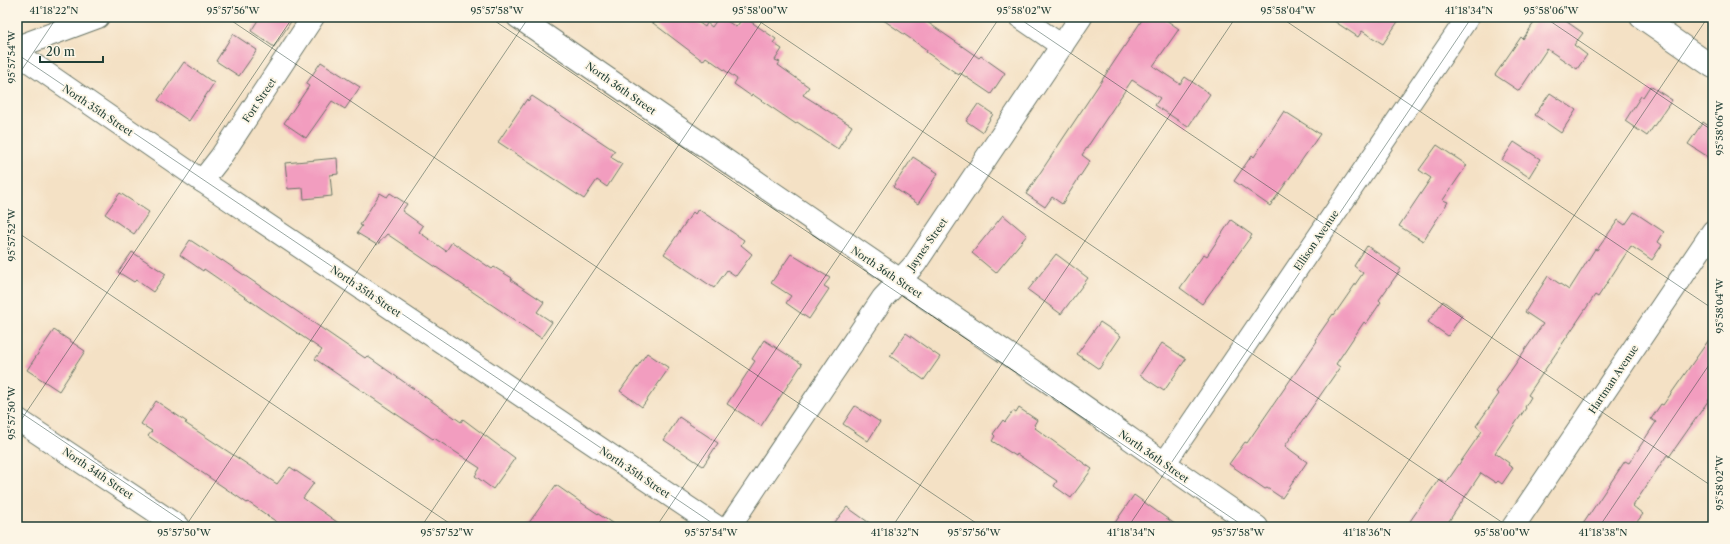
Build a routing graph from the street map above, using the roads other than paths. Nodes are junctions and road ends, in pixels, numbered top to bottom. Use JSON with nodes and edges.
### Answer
{"nodes":[{"id":1,"x":98,"y":17,"type":"edge"},
{"id":2,"x":313,"y":17,"type":"edge"},
{"id":3,"x":518,"y":17,"type":"edge"},
{"id":4,"x":1020,"y":17,"type":"edge"},
{"id":5,"x":1081,"y":17,"type":"edge"},
{"id":6,"x":1468,"y":17,"type":"edge"},
{"id":7,"x":1641,"y":17,"type":"edge"},
{"id":8,"x":1062,"y":46,"type":"junction"},
{"id":9,"x":17,"y":47,"type":"edge"},
{"id":10,"x":17,"y":53,"type":"edge"},
{"id":11,"x":1713,"y":66,"type":"edge"},
{"id":12,"x":202,"y":181,"type":"junction"},
{"id":13,"x":1713,"y":231,"type":"edge"},
{"id":14,"x":900,"y":281,"type":"junction"},
{"id":15,"x":17,"y":419,"type":"edge"},
{"id":16,"x":1164,"y":464,"type":"junction"},
{"id":17,"x":179,"y":527,"type":"edge"},
{"id":18,"x":717,"y":527,"type":"edge"},
{"id":19,"x":729,"y":527,"type":"edge"},
{"id":20,"x":1257,"y":527,"type":"edge"},
{"id":21,"x":1512,"y":527,"type":"edge"}],
"edges":[{"from":1,"to":9,"type":"street"},
{"from":2,"to":12,"type":"street","name":"Fort Street"},
{"from":3,"to":14,"type":"street","name":"North 36th Street"},
{"from":4,"to":8,"type":"street"},
{"from":5,"to":8,"type":"street","name":"Jaynes Street"},
{"from":6,"to":16,"type":"street","name":"Ellison Avenue"},
{"from":7,"to":11,"type":"street"},
{"from":8,"to":14,"type":"street","name":"Jaynes Street"},
{"from":10,"to":12,"type":"street","name":"North 35th Street"},
{"from":12,"to":18,"type":"street","name":"North 35th Street"},
{"from":13,"to":21,"type":"street","name":"Hartman Avenue"},
{"from":14,"to":16,"type":"street","name":"North 36th Street"},
{"from":14,"to":19,"type":"street","name":"Jaynes Street"},
{"from":15,"to":17,"type":"street","name":"North 34th Street"},
{"from":16,"to":20,"type":"street","name":"North 36th Street"}]}
